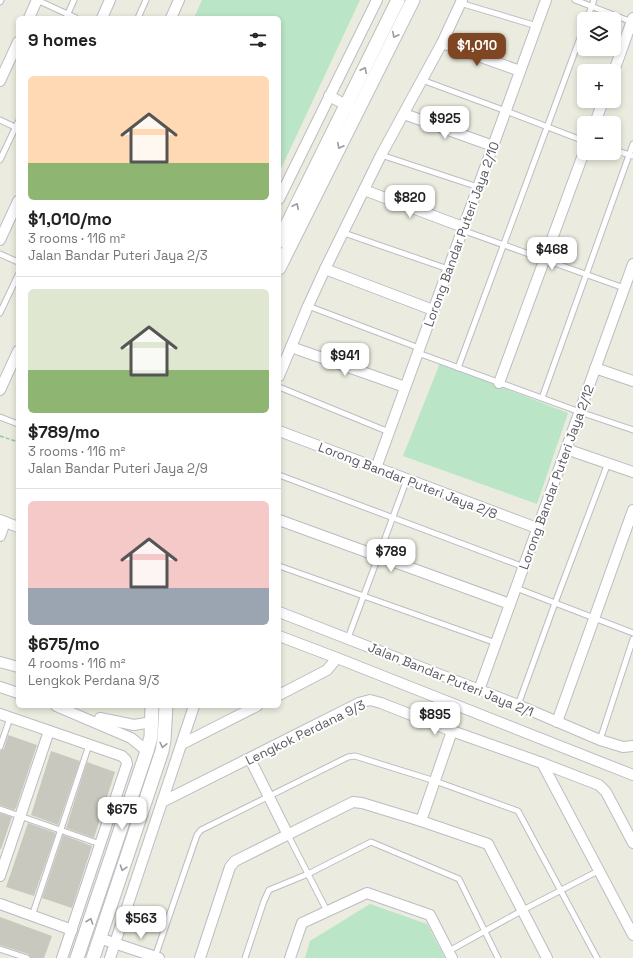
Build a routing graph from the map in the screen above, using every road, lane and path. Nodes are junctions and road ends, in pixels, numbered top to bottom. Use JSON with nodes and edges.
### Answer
{"nodes":[{"id":1,"x":37,"y":0,"type":"edge"},
{"id":2,"x":74,"y":0,"type":"edge"},
{"id":3,"x":110,"y":0,"type":"edge"},
{"id":4,"x":146,"y":0,"type":"edge"},
{"id":5,"x":179,"y":0,"type":"edge"},
{"id":6,"x":377,"y":0,"type":"edge"},
{"id":7,"x":398,"y":0,"type":"edge"},
{"id":8,"x":413,"y":0,"type":"edge"},
{"id":9,"x":546,"y":0,"type":"edge"},
{"id":10,"x":575,"y":0,"type":"edge"},
{"id":11,"x":594,"y":0,"type":"edge"},
{"id":12,"x":461,"y":2,"type":"edge"},
{"id":13,"x":592,"y":6,"type":"junction"},
{"id":14,"x":590,"y":12,"type":"edge"},
{"id":15,"x":30,"y":16,"type":"edge"},
{"id":16,"x":67,"y":16,"type":"edge"},
{"id":17,"x":103,"y":16,"type":"edge"},
{"id":18,"x":139,"y":16,"type":"edge"},
{"id":19,"x":172,"y":16,"type":"edge"},
{"id":20,"x":633,"y":21,"type":"edge"},
{"id":21,"x":536,"y":26,"type":"junction"},
{"id":22,"x":442,"y":43,"type":"junction"},
{"id":23,"x":16,"y":46,"type":"edge"},
{"id":24,"x":577,"y":46,"type":"edge"},
{"id":25,"x":617,"y":64,"type":"edge"},
{"id":26,"x":520,"y":71,"type":"junction"},
{"id":27,"x":422,"y":80,"type":"junction"},
{"id":28,"x":0,"y":82,"type":"edge"},
{"id":29,"x":330,"y":96,"type":"junction"},
{"id":30,"x":352,"y":108,"type":"junction"},
{"id":31,"x":506,"y":110,"type":"junction"},
{"id":32,"x":404,"y":114,"type":"junction"},
{"id":33,"x":0,"y":120,"type":"edge"},
{"id":34,"x":16,"y":125,"type":"edge"},
{"id":35,"x":547,"y":126,"type":"junction"},
{"id":36,"x":16,"y":127,"type":"edge"},
{"id":37,"x":577,"y":138,"type":"edge"},
{"id":38,"x":633,"y":144,"type":"edge"},
{"id":39,"x":493,"y":146,"type":"junction"},
{"id":40,"x":621,"y":152,"type":"edge"},
{"id":41,"x":381,"y":155,"type":"junction"},
{"id":42,"x":631,"y":156,"type":"edge"},
{"id":43,"x":0,"y":160,"type":"edge"},
{"id":44,"x":581,"y":160,"type":"edge"},
{"id":45,"x":478,"y":187,"type":"junction"},
{"id":46,"x":364,"y":190,"type":"junction"},
{"id":47,"x":281,"y":195,"type":"edge"},
{"id":48,"x":16,"y":205,"type":"edge"},
{"id":49,"x":463,"y":228,"type":"junction"},
{"id":50,"x":344,"y":232,"type":"junction"},
{"id":51,"x":281,"y":237,"type":"edge"},
{"id":52,"x":0,"y":240,"type":"edge"},
{"id":53,"x":504,"y":245,"type":"junction"},
{"id":54,"x":0,"y":254,"type":"edge"},
{"id":55,"x":544,"y":259,"type":"junction"},
{"id":56,"x":16,"y":261,"type":"edge"},
{"id":57,"x":281,"y":264,"type":"edge"},
{"id":58,"x":633,"y":264,"type":"edge"},
{"id":59,"x":325,"y":269,"type":"junction"},
{"id":60,"x":448,"y":269,"type":"junction"},
{"id":61,"x":586,"y":275,"type":"junction"},
{"id":62,"x":16,"y":279,"type":"edge"},
{"id":63,"x":624,"y":288,"type":"junction"},
{"id":64,"x":308,"y":306,"type":"junction"},
{"id":65,"x":433,"y":310,"type":"junction"},
{"id":66,"x":0,"y":314,"type":"edge"},
{"id":67,"x":291,"y":347,"type":"junction"},
{"id":68,"x":419,"y":351,"type":"junction"},
{"id":69,"x":16,"y":355,"type":"edge"},
{"id":70,"x":458,"y":368,"type":"junction"},
{"id":71,"x":595,"y":368,"type":"junction"},
{"id":72,"x":281,"y":371,"type":"edge"},
{"id":73,"x":633,"y":381,"type":"edge"},
{"id":74,"x":499,"y":383,"type":"junction"},
{"id":75,"x":405,"y":387,"type":"junction"},
{"id":76,"x":281,"y":388,"type":"edge"},
{"id":77,"x":0,"y":390,"type":"edge"},
{"id":78,"x":542,"y":398,"type":"junction"},
{"id":79,"x":580,"y":412,"type":"junction"},
{"id":80,"x":0,"y":417,"type":"edge"},
{"id":81,"x":16,"y":423,"type":"edge"},
{"id":82,"x":633,"y":430,"type":"edge"},
{"id":83,"x":281,"y":432,"type":"edge"},
{"id":84,"x":389,"y":432,"type":"junction"},
{"id":85,"x":0,"y":436,"type":"edge"},
{"id":86,"x":16,"y":441,"type":"edge"},
{"id":87,"x":566,"y":449,"type":"junction"},
{"id":88,"x":608,"y":463,"type":"junction"},
{"id":89,"x":376,"y":468,"type":"junction"},
{"id":90,"x":633,"y":472,"type":"edge"},
{"id":91,"x":281,"y":476,"type":"edge"},
{"id":92,"x":407,"y":479,"type":"junction"},
{"id":93,"x":633,"y":510,"type":"edge"},
{"id":94,"x":393,"y":517,"type":"junction"},
{"id":95,"x":2,"y":521,"type":"edge"},
{"id":96,"x":281,"y":521,"type":"edge"},
{"id":97,"x":16,"y":526,"type":"edge"},
{"id":98,"x":538,"y":528,"type":"junction"},
{"id":99,"x":0,"y":536,"type":"edge"},
{"id":100,"x":378,"y":556,"type":"junction"},
{"id":101,"x":281,"y":567,"type":"edge"},
{"id":102,"x":524,"y":567,"type":"junction"},
{"id":103,"x":516,"y":588,"type":"junction"},
{"id":104,"x":364,"y":596,"type":"junction"},
{"id":105,"x":555,"y":603,"type":"junction"},
{"id":106,"x":510,"y":604,"type":"junction"},
{"id":107,"x":281,"y":613,"type":"edge"},
{"id":108,"x":594,"y":618,"type":"junction"},
{"id":109,"x":633,"y":633,"type":"edge"},
{"id":110,"x":281,"y":637,"type":"edge"},
{"id":111,"x":348,"y":638,"type":"junction"},
{"id":112,"x":633,"y":639,"type":"edge"},
{"id":113,"x":496,"y":643,"type":"junction"},
{"id":114,"x":337,"y":658,"type":"junction"},
{"id":115,"x":0,"y":662,"type":"edge"},
{"id":116,"x":16,"y":666,"type":"edge"},
{"id":117,"x":0,"y":687,"type":"edge"},
{"id":118,"x":479,"y":690,"type":"junction"},
{"id":119,"x":16,"y":692,"type":"edge"},
{"id":120,"x":281,"y":694,"type":"edge"},
{"id":121,"x":518,"y":705,"type":"junction"},
{"id":122,"x":61,"y":708,"type":"edge"},
{"id":123,"x":63,"y":708,"type":"edge"},
{"id":124,"x":152,"y":708,"type":"edge"},
{"id":125,"x":166,"y":708,"type":"edge"},
{"id":126,"x":193,"y":708,"type":"edge"},
{"id":127,"x":253,"y":708,"type":"edge"},
{"id":128,"x":0,"y":714,"type":"edge"},
{"id":129,"x":10,"y":718,"type":"junction"},
{"id":130,"x":152,"y":722,"type":"junction"},
{"id":131,"x":557,"y":722,"type":"junction"},
{"id":132,"x":452,"y":730,"type":"junction"},
{"id":133,"x":49,"y":731,"type":"junction"},
{"id":134,"x":600,"y":740,"type":"junction"},
{"id":135,"x":182,"y":744,"type":"junction"},
{"id":136,"x":89,"y":745,"type":"junction"},
{"id":137,"x":633,"y":746,"type":"edge"},
{"id":138,"x":0,"y":747,"type":"edge"},
{"id":139,"x":147,"y":751,"type":"junction"},
{"id":140,"x":250,"y":759,"type":"junction"},
{"id":141,"x":542,"y":763,"type":"junction"},
{"id":142,"x":633,"y":775,"type":"edge"},
{"id":143,"x":435,"y":781,"type":"junction"},
{"id":144,"x":269,"y":797,"type":"junction"},
{"id":145,"x":162,"y":802,"type":"junction"},
{"id":146,"x":0,"y":809,"type":"edge"},
{"id":147,"x":20,"y":816,"type":"junction"},
{"id":148,"x":421,"y":821,"type":"junction"},
{"id":149,"x":60,"y":830,"type":"junction"},
{"id":150,"x":288,"y":834,"type":"junction"},
{"id":151,"x":633,"y":843,"type":"edge"},
{"id":152,"x":100,"y":844,"type":"junction"},
{"id":153,"x":598,"y":871,"type":"junction"},
{"id":154,"x":308,"y":874,"type":"junction"},
{"id":155,"x":0,"y":876,"type":"edge"},
{"id":156,"x":561,"y":890,"type":"junction"},
{"id":157,"x":0,"y":904,"type":"edge"},
{"id":158,"x":522,"y":910,"type":"junction"},
{"id":159,"x":327,"y":911,"type":"junction"},
{"id":160,"x":32,"y":916,"type":"junction"},
{"id":161,"x":72,"y":930,"type":"junction"},
{"id":162,"x":484,"y":931,"type":"junction"},
{"id":163,"x":633,"y":935,"type":"edge"},
{"id":164,"x":99,"y":938,"type":"junction"},
{"id":165,"x":115,"y":943,"type":"junction"},
{"id":166,"x":0,"y":949,"type":"edge"},
{"id":167,"x":451,"y":954,"type":"edge"},
{"id":168,"x":157,"y":957,"type":"edge"},
{"id":169,"x":27,"y":958,"type":"edge"},
{"id":170,"x":62,"y":958,"type":"edge"},
{"id":171,"x":77,"y":958,"type":"edge"},
{"id":172,"x":93,"y":958,"type":"edge"},
{"id":173,"x":110,"y":958,"type":"edge"},
{"id":174,"x":200,"y":958,"type":"edge"},
{"id":175,"x":245,"y":958,"type":"edge"},
{"id":176,"x":290,"y":958,"type":"edge"},
{"id":177,"x":498,"y":958,"type":"edge"},
{"id":178,"x":547,"y":958,"type":"edge"},
{"id":179,"x":597,"y":958,"type":"edge"}],
"edges":[{"from":1,"to":15,"type":"street"},
{"from":1,"to":16,"type":"lane"},
{"from":2,"to":16,"type":"lane"},
{"from":3,"to":17,"type":"street"},
{"from":4,"to":18,"type":"lane"},
{"from":5,"to":19,"type":"street"},
{"from":6,"to":29,"type":"street"},
{"from":30,"to":7,"type":"street","one_way":true},
{"from":8,"to":30,"type":"street","one_way":true},
{"from":9,"to":21,"type":"street","name":"Lorong Bandar Puteri Jaya 2/10"},
{"from":10,"to":13,"type":"lane"},
{"from":11,"to":13,"type":"lane"},
{"from":12,"to":21,"type":"lane"},
{"from":12,"to":22,"type":"street"},
{"from":13,"to":14,"type":"lane"},
{"from":13,"to":20,"type":"lane"},
{"from":20,"to":25,"type":"street"},
{"from":21,"to":26,"type":"street","name":"Lorong Bandar Puteri Jaya 2/10"},
{"from":22,"to":26,"type":"street"},
{"from":22,"to":27,"type":"street"},
{"from":23,"to":28,"type":"street"},
{"from":24,"to":35,"type":"lane"},
{"from":26,"to":31,"type":"street","name":"Lorong Bandar Puteri Jaya 2/10"},
{"from":27,"to":31,"type":"lane"},
{"from":27,"to":32,"type":"street"},
{"from":29,"to":30,"type":"street"},
{"from":29,"to":47,"type":"street"},
{"from":51,"to":30,"type":"street","one_way":true},
{"from":30,"to":57,"type":"street","one_way":true},
{"from":31,"to":35,"type":"lane"},
{"from":31,"to":39,"type":"street","name":"Lorong Bandar Puteri Jaya 2/10"},
{"from":32,"to":39,"type":"street"},
{"from":32,"to":41,"type":"street"},
{"from":33,"to":34,"type":"lane"},
{"from":35,"to":37,"type":"lane"},
{"from":35,"to":53,"type":"lane"},
{"from":36,"to":43,"type":"lane"},
{"from":38,"to":42,"type":"lane"},
{"from":39,"to":45,"type":"street","name":"Lorong Bandar Puteri Jaya 2/10"},
{"from":40,"to":42,"type":"lane"},
{"from":41,"to":45,"type":"lane"},
{"from":41,"to":46,"type":"street"},
{"from":42,"to":61,"type":"lane"},
{"from":44,"to":55,"type":"street"},
{"from":45,"to":49,"type":"street","name":"Lorong Bandar Puteri Jaya 2/10"},
{"from":46,"to":49,"type":"street"},
{"from":46,"to":50,"type":"street"},
{"from":48,"to":52,"type":"street"},
{"from":49,"to":53,"type":"lane"},
{"from":49,"to":60,"type":"street","name":"Lorong Bandar Puteri Jaya 2/10"},
{"from":50,"to":59,"type":"street"},
{"from":50,"to":60,"type":"lane"},
{"from":53,"to":55,"type":"lane"},
{"from":53,"to":70,"type":"lane"},
{"from":54,"to":56,"type":"lane"},
{"from":55,"to":61,"type":"lane"},
{"from":55,"to":74,"type":"street"},
{"from":58,"to":63,"type":"street","name":"Lorong Bandar Puteri Jaya 2/12"},
{"from":59,"to":64,"type":"street"},
{"from":59,"to":65,"type":"street"},
{"from":60,"to":65,"type":"street","name":"Lorong Bandar Puteri Jaya 2/10"},
{"from":61,"to":63,"type":"lane"},
{"from":61,"to":78,"type":"lane"},
{"from":62,"to":66,"type":"lane"},
{"from":63,"to":71,"type":"street","name":"Lorong Bandar Puteri Jaya 2/12"},
{"from":64,"to":67,"type":"street"},
{"from":64,"to":68,"type":"lane"},
{"from":65,"to":68,"type":"street","name":"Lorong Bandar Puteri Jaya 2/10"},
{"from":67,"to":72,"type":"street"},
{"from":67,"to":75,"type":"street"},
{"from":68,"to":70,"type":"lane"},
{"from":68,"to":75,"type":"street","name":"Lorong Bandar Puteri Jaya 2/10"},
{"from":69,"to":77,"type":"street"},
{"from":70,"to":74,"type":"lane"},
{"from":71,"to":73,"type":"street"},
{"from":71,"to":79,"type":"street","name":"Lorong Bandar Puteri Jaya 2/12"},
{"from":74,"to":78,"type":"lane"},
{"from":75,"to":84,"type":"street","name":"Lorong Bandar Puteri Jaya 2/10"},
{"from":76,"to":84,"type":"lane"},
{"from":78,"to":79,"type":"lane"},
{"from":79,"to":82,"type":"lane"},
{"from":79,"to":87,"type":"street","name":"Lorong Bandar Puteri Jaya 2/12"},
{"from":80,"to":81,"type":"lane"},
{"from":83,"to":89,"type":"street","name":"Lorong Bandar Puteri Jaya 2/8"},
{"from":84,"to":89,"type":"street","name":"Lorong Bandar Puteri Jaya 2/10"},
{"from":85,"to":86,"type":"path"},
{"from":87,"to":88,"type":"street"},
{"from":87,"to":98,"type":"street","name":"Lorong Bandar Puteri Jaya 2/12"},
{"from":88,"to":90,"type":"street"},
{"from":88,"to":105,"type":"lane"},
{"from":89,"to":92,"type":"street","name":"Lorong Bandar Puteri Jaya 2/8"},
{"from":91,"to":94,"type":"lane"},
{"from":92,"to":94,"type":"lane"},
{"from":92,"to":98,"type":"street","name":"Lorong Bandar Puteri Jaya 2/8"},
{"from":93,"to":108,"type":"street"},
{"from":94,"to":100,"type":"lane"},
{"from":94,"to":102,"type":"lane"},
{"from":95,"to":97,"type":"street"},
{"from":95,"to":99,"type":"street"},
{"from":96,"to":100,"type":"street"},
{"from":98,"to":102,"type":"street","name":"Lorong Bandar Puteri Jaya 2/12"},
{"from":100,"to":104,"type":"lane"},
{"from":100,"to":106,"type":"street"},
{"from":101,"to":104,"type":"lane"},
{"from":102,"to":103,"type":"street","name":"Lorong Bandar Puteri Jaya 2/12"},
{"from":103,"to":105,"type":"lane"},
{"from":103,"to":106,"type":"street","name":"Lorong Bandar Puteri Jaya 2/12"},
{"from":104,"to":111,"type":"lane"},
{"from":104,"to":113,"type":"lane"},
{"from":105,"to":108,"type":"lane"},
{"from":105,"to":121,"type":"lane"},
{"from":106,"to":113,"type":"street","name":"Lorong Bandar Puteri Jaya 2/12"},
{"from":107,"to":111,"type":"street","name":"Jalan Bandar Puteri Jaya 2/1"},
{"from":108,"to":109,"type":"lane"},
{"from":108,"to":131,"type":"street"},
{"from":110,"to":114,"type":"street"},
{"from":111,"to":118,"type":"street","name":"Jalan Bandar Puteri Jaya 2/1"},
{"from":112,"to":134,"type":"lane"},
{"from":113,"to":118,"type":"street","name":"Lorong Bandar Puteri Jaya 2/12"},
{"from":114,"to":120,"type":"street"},
{"from":114,"to":142,"type":"street"},
{"from":115,"to":116,"type":"street"},
{"from":117,"to":119,"type":"street"},
{"from":118,"to":121,"type":"street","name":"Jalan Bandar Puteri Jaya 2/1"},
{"from":121,"to":131,"type":"street","name":"Jalan Bandar Puteri Jaya 2/1"},
{"from":122,"to":139,"type":"street"},
{"from":123,"to":130,"type":"street"},
{"from":124,"to":130,"type":"street"},
{"from":125,"to":164,"type":"street","one_way":true},
{"from":126,"to":135,"type":"street"},
{"from":127,"to":135,"type":"street"},
{"from":128,"to":129,"type":"street"},
{"from":129,"to":133,"type":"street"},
{"from":129,"to":138,"type":"lane"},
{"from":130,"to":139,"type":"street"},
{"from":131,"to":134,"type":"street","name":"Jalan Bandar Puteri Jaya 2/1"},
{"from":132,"to":140,"type":"street","name":"Lengkok Perdana 9/3"},
{"from":132,"to":141,"type":"street","name":"Lengkok Perdana 9/3"},
{"from":132,"to":143,"type":"street"},
{"from":133,"to":136,"type":"street"},
{"from":133,"to":147,"type":"street"},
{"from":134,"to":137,"type":"street","name":"Jalan Bandar Puteri Jaya 2/1"},
{"from":135,"to":145,"type":"street"},
{"from":136,"to":149,"type":"lane"},
{"from":136,"to":152,"type":"street"},
{"from":171,"to":139,"type":"street","one_way":true},
{"from":140,"to":144,"type":"street"},
{"from":140,"to":145,"type":"street","name":"Lengkok Perdana 9/3"},
{"from":141,"to":151,"type":"street","name":"Lengkok Perdana 9/3"},
{"from":141,"to":153,"type":"street"},
{"from":143,"to":144,"type":"lane"},
{"from":143,"to":148,"type":"street"},
{"from":143,"to":156,"type":"lane"},
{"from":144,"to":150,"type":"street"},
{"from":144,"to":168,"type":"lane"},
{"from":145,"to":165,"type":"street"},
{"from":146,"to":147,"type":"lane"},
{"from":147,"to":149,"type":"lane"},
{"from":147,"to":155,"type":"street"},
{"from":148,"to":150,"type":"street"},
{"from":148,"to":158,"type":"street"},
{"from":149,"to":152,"type":"lane"},
{"from":149,"to":160,"type":"lane"},
{"from":150,"to":154,"type":"lane"},
{"from":150,"to":174,"type":"street"},
{"from":152,"to":161,"type":"street"},
{"from":153,"to":156,"type":"lane"},
{"from":153,"to":163,"type":"street"},
{"from":154,"to":159,"type":"lane"},
{"from":154,"to":162,"type":"lane"},
{"from":154,"to":175,"type":"lane"},
{"from":156,"to":158,"type":"lane"},
{"from":156,"to":179,"type":"lane"},
{"from":157,"to":160,"type":"street"},
{"from":158,"to":162,"type":"lane"},
{"from":158,"to":178,"type":"street"},
{"from":159,"to":167,"type":"street"},
{"from":159,"to":176,"type":"street"},
{"from":160,"to":161,"type":"street"},
{"from":161,"to":170,"type":"street"},
{"from":162,"to":167,"type":"lane"},
{"from":162,"to":177,"type":"lane"},
{"from":164,"to":165,"type":"street"},
{"from":164,"to":172,"type":"street"},
{"from":165,"to":168,"type":"street"},
{"from":165,"to":173,"type":"street"},
{"from":166,"to":169,"type":"lane"}]}
